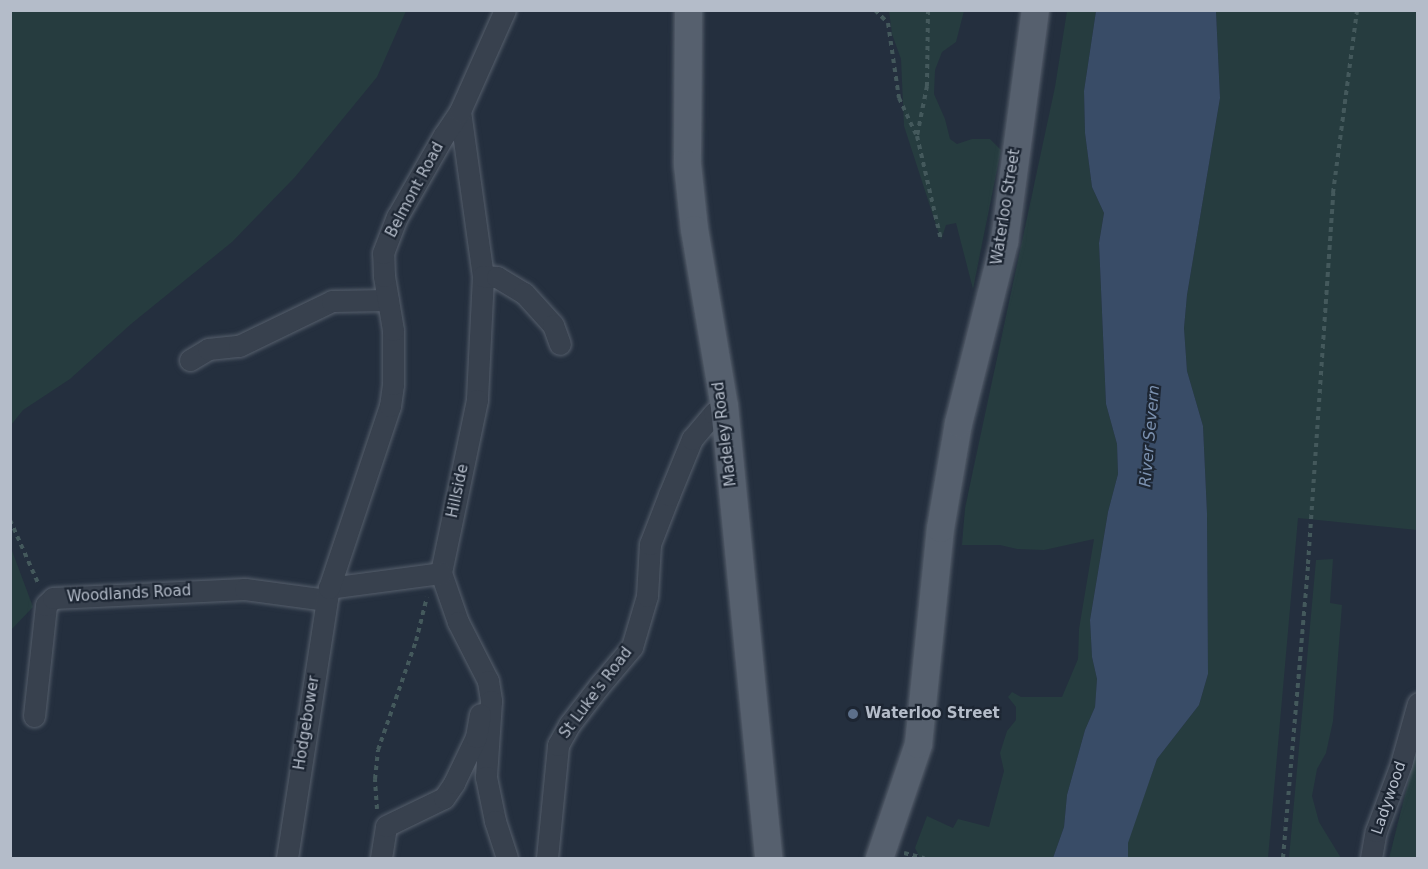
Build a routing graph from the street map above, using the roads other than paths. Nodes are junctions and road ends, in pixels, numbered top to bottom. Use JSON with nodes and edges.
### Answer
{"nodes":[{"id":1,"x":505,"y":10,"type":"edge"},
{"id":2,"x":688,"y":10,"type":"edge"},
{"id":3,"x":1035,"y":10,"type":"edge"},
{"id":4,"x":460,"y":111,"type":"junction"},
{"id":5,"x":483,"y":276,"type":"junction"},
{"id":6,"x":388,"y":300,"type":"junction"},
{"id":7,"x":561,"y":344,"type":"dead end"},
{"id":8,"x":190,"y":360,"type":"dead end"},
{"id":9,"x":724,"y":406,"type":"junction"},
{"id":10,"x":434,"y":574,"type":"junction"},
{"id":11,"x":327,"y":594,"type":"junction"},
{"id":12,"x":488,"y":681,"type":"junction"},
{"id":13,"x":1418,"y":703,"type":"edge"},
{"id":14,"x":34,"y":716,"type":"dead end"},
{"id":15,"x":287,"y":858,"type":"edge"},
{"id":16,"x":381,"y":858,"type":"edge"},
{"id":17,"x":507,"y":858,"type":"edge"},
{"id":18,"x":547,"y":858,"type":"edge"},
{"id":19,"x":768,"y":858,"type":"edge"},
{"id":20,"x":879,"y":858,"type":"edge"},
{"id":21,"x":1371,"y":858,"type":"edge"}],
"edges":[{"from":1,"to":4,"type":"street","name":"Belmont Road"},
{"from":2,"to":9,"type":"main road","name":"Madeley Road"},
{"from":3,"to":20,"type":"main road","name":"Waterloo Street"},
{"from":4,"to":5,"type":"street","name":"Hillside"},
{"from":4,"to":6,"type":"street","name":"Belmont Road"},
{"from":5,"to":7,"type":"street"},
{"from":5,"to":10,"type":"street","name":"Hillside"},
{"from":6,"to":8,"type":"street"},
{"from":6,"to":11,"type":"street","name":"Belmont Road"},
{"from":9,"to":18,"type":"street","name":"St Luke's Road"},
{"from":9,"to":19,"type":"main road","name":"Madeley Road"},
{"from":10,"to":11,"type":"street","name":"Woodlands Road"},
{"from":10,"to":12,"type":"street"},
{"from":11,"to":14,"type":"street","name":"Woodlands Road"},
{"from":11,"to":15,"type":"street","name":"Hodgebower"},
{"from":12,"to":16,"type":"street"},
{"from":12,"to":17,"type":"street"},
{"from":13,"to":21,"type":"street","name":"Ladywood"}]}
